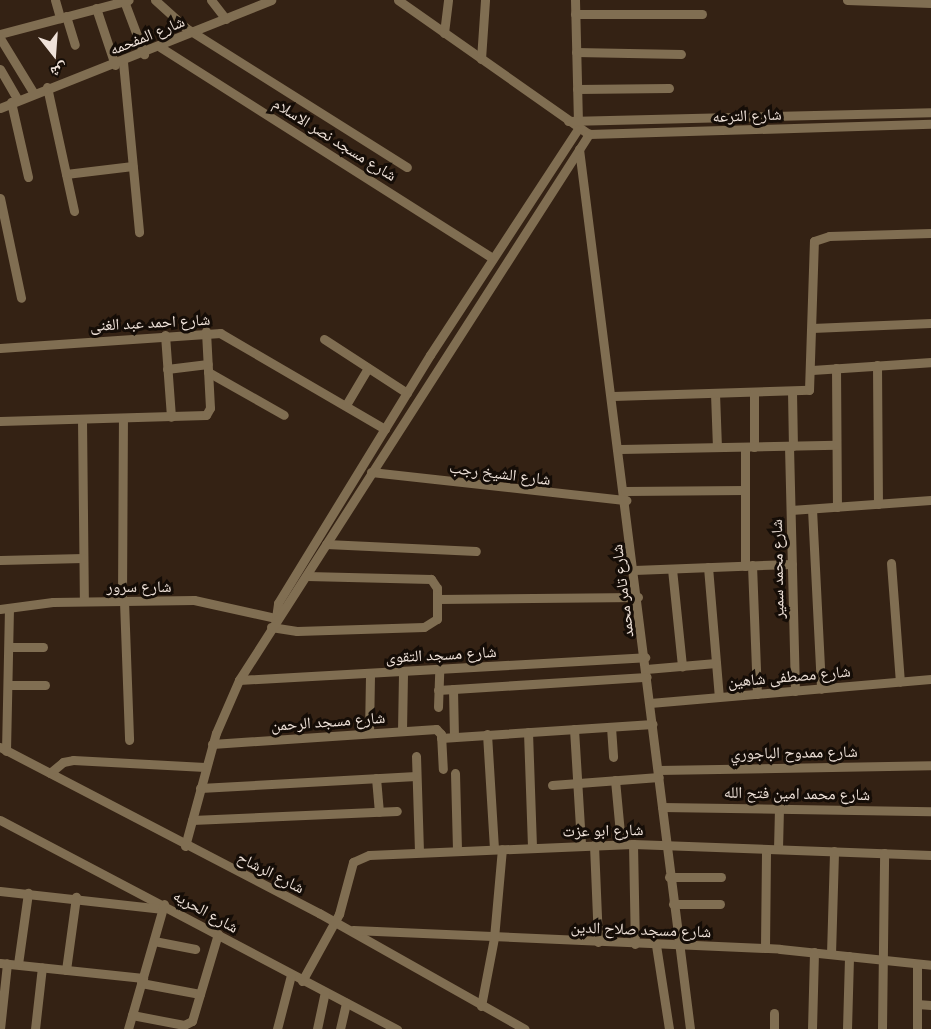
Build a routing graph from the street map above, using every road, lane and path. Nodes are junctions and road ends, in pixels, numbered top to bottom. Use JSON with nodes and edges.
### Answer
{"nodes":[{"id":1,"x":55,"y":0,"type":"edge"},
{"id":2,"x":155,"y":0,"type":"edge"},
{"id":3,"x":211,"y":0,"type":"edge"},
{"id":4,"x":448,"y":0,"type":"edge"},
{"id":5,"x":484,"y":0,"type":"edge"},
{"id":6,"x":575,"y":0,"type":"edge"},
{"id":7,"x":846,"y":0,"type":"edge"},
{"id":8,"x":126,"y":1,"type":"edge"},
{"id":9,"x":265,"y":1,"type":"edge"},
{"id":10,"x":403,"y":2,"type":"edge"},
{"id":11,"x":931,"y":3,"type":"edge"},
{"id":12,"x":98,"y":5,"type":"edge"},
{"id":13,"x":575,"y":14,"type":"junction"},
{"id":14,"x":702,"y":14,"type":"dead end"},
{"id":15,"x":63,"y":17,"type":"junction"},
{"id":16,"x":226,"y":19,"type":"junction"},
{"id":17,"x":193,"y":33,"type":"junction"},
{"id":18,"x":444,"y":33,"type":"junction"},
{"id":19,"x":0,"y":36,"type":"edge"},
{"id":20,"x":75,"y":45,"type":"dead end"},
{"id":21,"x":160,"y":47,"type":"junction"},
{"id":22,"x":576,"y":52,"type":"junction"},
{"id":23,"x":144,"y":54,"type":"junction"},
{"id":24,"x":681,"y":54,"type":"dead end"},
{"id":25,"x":481,"y":59,"type":"junction"},
{"id":26,"x":119,"y":63,"type":"junction"},
{"id":27,"x":0,"y":69,"type":"edge"},
{"id":28,"x":47,"y":87,"type":"junction"},
{"id":29,"x":669,"y":88,"type":"dead end"},
{"id":30,"x":577,"y":89,"type":"junction"},
{"id":31,"x":33,"y":92,"type":"junction"},
{"id":32,"x":14,"y":100,"type":"junction"},
{"id":33,"x":0,"y":108,"type":"edge"},
{"id":34,"x":931,"y":112,"type":"edge"},
{"id":35,"x":931,"y":124,"type":"edge"},
{"id":36,"x":574,"y":125,"type":"junction"},
{"id":37,"x":589,"y":134,"type":"junction"},
{"id":38,"x":579,"y":149,"type":"junction"},
{"id":39,"x":133,"y":166,"type":"junction"},
{"id":40,"x":407,"y":167,"type":"dead end"},
{"id":41,"x":66,"y":174,"type":"junction"},
{"id":42,"x":28,"y":177,"type":"dead end"},
{"id":43,"x":0,"y":198,"type":"edge"},
{"id":44,"x":74,"y":211,"type":"dead end"},
{"id":45,"x":139,"y":232,"type":"dead end"},
{"id":46,"x":931,"y":233,"type":"edge"},
{"id":47,"x":493,"y":258,"type":"junction"},
{"id":48,"x":21,"y":298,"type":"dead end"},
{"id":49,"x":931,"y":323,"type":"edge"},
{"id":50,"x":812,"y":328,"type":"junction"},
{"id":51,"x":206,"y":331,"type":"junction"},
{"id":52,"x":165,"y":334,"type":"junction"},
{"id":53,"x":324,"y":339,"type":"dead end"},
{"id":54,"x":0,"y":348,"type":"edge"},
{"id":55,"x":931,"y":362,"type":"edge"},
{"id":56,"x":877,"y":365,"type":"junction"},
{"id":57,"x":208,"y":368,"type":"junction"},
{"id":58,"x":368,"y":368,"type":"junction"},
{"id":59,"x":836,"y":368,"type":"junction"},
{"id":60,"x":167,"y":369,"type":"junction"},
{"id":61,"x":812,"y":370,"type":"junction"},
{"id":62,"x":792,"y":391,"type":"junction"},
{"id":63,"x":754,"y":392,"type":"junction"},
{"id":64,"x":407,"y":393,"type":"junction"},
{"id":65,"x":715,"y":393,"type":"junction"},
{"id":66,"x":613,"y":396,"type":"junction"},
{"id":67,"x":346,"y":405,"type":"junction"},
{"id":68,"x":284,"y":415,"type":"dead end"},
{"id":69,"x":171,"y":417,"type":"junction"},
{"id":70,"x":123,"y":418,"type":"junction"},
{"id":71,"x":82,"y":419,"type":"junction"},
{"id":72,"x":0,"y":421,"type":"edge"},
{"id":73,"x":385,"y":429,"type":"junction"},
{"id":74,"x":836,"y":445,"type":"junction"},
{"id":75,"x":791,"y":446,"type":"junction"},
{"id":76,"x":717,"y":447,"type":"junction"},
{"id":77,"x":750,"y":447,"type":"junction"},
{"id":78,"x":620,"y":449,"type":"junction"},
{"id":79,"x":371,"y":472,"type":"junction"},
{"id":80,"x":745,"y":490,"type":"junction"},
{"id":81,"x":625,"y":496,"type":"junction"},
{"id":82,"x":931,"y":500,"type":"edge"},
{"id":83,"x":878,"y":504,"type":"junction"},
{"id":84,"x":837,"y":507,"type":"junction"},
{"id":85,"x":812,"y":509,"type":"junction"},
{"id":86,"x":791,"y":510,"type":"junction"},
{"id":87,"x":326,"y":544,"type":"junction"},
{"id":88,"x":476,"y":551,"type":"dead end"},
{"id":89,"x":83,"y":558,"type":"junction"},
{"id":90,"x":0,"y":560,"type":"edge"},
{"id":91,"x":891,"y":563,"type":"dead end"},
{"id":92,"x":792,"y":564,"type":"junction"},
{"id":93,"x":748,"y":565,"type":"junction"},
{"id":94,"x":708,"y":567,"type":"junction"},
{"id":95,"x":672,"y":569,"type":"junction"},
{"id":96,"x":634,"y":570,"type":"junction"},
{"id":97,"x":307,"y":576,"type":"junction"},
{"id":98,"x":638,"y":597,"type":"junction"},
{"id":99,"x":438,"y":598,"type":"junction"},
{"id":100,"x":84,"y":601,"type":"junction"},
{"id":101,"x":123,"y":601,"type":"junction"},
{"id":102,"x":5,"y":608,"type":"edge"},
{"id":103,"x":276,"y":618,"type":"junction"},
{"id":104,"x":271,"y":627,"type":"junction"},
{"id":105,"x":9,"y":647,"type":"junction"},
{"id":106,"x":43,"y":647,"type":"dead end"},
{"id":107,"x":645,"y":657,"type":"junction"},
{"id":108,"x":716,"y":663,"type":"junction"},
{"id":109,"x":681,"y":666,"type":"junction"},
{"id":110,"x":439,"y":669,"type":"junction"},
{"id":111,"x":403,"y":671,"type":"junction"},
{"id":112,"x":369,"y":673,"type":"junction"},
{"id":113,"x":647,"y":673,"type":"junction"},
{"id":114,"x":931,"y":679,"type":"edge"},
{"id":115,"x":239,"y":680,"type":"junction"},
{"id":116,"x":900,"y":682,"type":"junction"},
{"id":117,"x":9,"y":685,"type":"junction"},
{"id":118,"x":45,"y":685,"type":"dead end"},
{"id":119,"x":821,"y":688,"type":"junction"},
{"id":120,"x":453,"y":689,"type":"junction"},
{"id":121,"x":438,"y":690,"type":"junction"},
{"id":122,"x":795,"y":691,"type":"junction"},
{"id":123,"x":757,"y":694,"type":"junction"},
{"id":124,"x":718,"y":697,"type":"junction"},
{"id":125,"x":650,"y":703,"type":"junction"},
{"id":126,"x":438,"y":707,"type":"dead end"},
{"id":127,"x":653,"y":724,"type":"junction"},
{"id":128,"x":611,"y":727,"type":"junction"},
{"id":129,"x":574,"y":729,"type":"junction"},
{"id":130,"x":402,"y":731,"type":"junction"},
{"id":131,"x":528,"y":732,"type":"junction"},
{"id":132,"x":369,"y":733,"type":"junction"},
{"id":133,"x":487,"y":734,"type":"junction"},
{"id":134,"x":454,"y":737,"type":"junction"},
{"id":135,"x":441,"y":738,"type":"junction"},
{"id":136,"x":129,"y":740,"type":"dead end"},
{"id":137,"x":212,"y":744,"type":"junction"},
{"id":138,"x":3,"y":749,"type":"edge"},
{"id":139,"x":416,"y":756,"type":"dead end"},
{"id":140,"x":613,"y":757,"type":"dead end"},
{"id":141,"x":931,"y":765,"type":"edge"},
{"id":142,"x":205,"y":767,"type":"junction"},
{"id":143,"x":443,"y":769,"type":"dead end"},
{"id":144,"x":50,"y":773,"type":"junction"},
{"id":145,"x":658,"y":773,"type":"junction"},
{"id":146,"x":455,"y":774,"type":"dead end"},
{"id":147,"x":416,"y":776,"type":"junction"},
{"id":148,"x":376,"y":778,"type":"junction"},
{"id":149,"x":615,"y":780,"type":"junction"},
{"id":150,"x":577,"y":783,"type":"junction"},
{"id":151,"x":552,"y":785,"type":"dead end"},
{"id":152,"x":200,"y":788,"type":"junction"},
{"id":153,"x":662,"y":807,"type":"junction"},
{"id":154,"x":779,"y":808,"type":"junction"},
{"id":155,"x":397,"y":811,"type":"dead end"},
{"id":156,"x":931,"y":811,"type":"edge"},
{"id":157,"x":379,"y":812,"type":"junction"},
{"id":158,"x":0,"y":820,"type":"edge"},
{"id":159,"x":192,"y":820,"type":"junction"},
{"id":160,"x":621,"y":844,"type":"junction"},
{"id":161,"x":633,"y":844,"type":"junction"},
{"id":162,"x":666,"y":844,"type":"junction"},
{"id":163,"x":581,"y":845,"type":"junction"},
{"id":164,"x":594,"y":845,"type":"junction"},
{"id":165,"x":185,"y":846,"type":"junction"},
{"id":166,"x":532,"y":847,"type":"junction"},
{"id":167,"x":498,"y":849,"type":"junction"},
{"id":168,"x":766,"y":849,"type":"junction"},
{"id":169,"x":778,"y":849,"type":"junction"},
{"id":170,"x":457,"y":851,"type":"junction"},
{"id":171,"x":419,"y":852,"type":"junction"},
{"id":172,"x":834,"y":852,"type":"junction"},
{"id":173,"x":884,"y":854,"type":"junction"},
{"id":174,"x":931,"y":855,"type":"edge"},
{"id":175,"x":669,"y":877,"type":"junction"},
{"id":176,"x":721,"y":877,"type":"dead end"},
{"id":177,"x":0,"y":891,"type":"edge"},
{"id":178,"x":28,"y":893,"type":"junction"},
{"id":179,"x":76,"y":897,"type":"junction"},
{"id":180,"x":673,"y":904,"type":"junction"},
{"id":181,"x":720,"y":904,"type":"dead end"},
{"id":182,"x":164,"y":906,"type":"junction"},
{"id":183,"x":334,"y":921,"type":"junction"},
{"id":184,"x":350,"y":930,"type":"junction"},
{"id":185,"x":218,"y":934,"type":"junction"},
{"id":186,"x":494,"y":938,"type":"junction"},
{"id":187,"x":154,"y":941,"type":"junction"},
{"id":188,"x":598,"y":942,"type":"junction"},
{"id":189,"x":635,"y":944,"type":"junction"},
{"id":190,"x":656,"y":945,"type":"junction"},
{"id":191,"x":678,"y":946,"type":"junction"},
{"id":192,"x":765,"y":948,"type":"junction"},
{"id":193,"x":195,"y":949,"type":"dead end"},
{"id":194,"x":814,"y":952,"type":"junction"},
{"id":195,"x":831,"y":954,"type":"junction"},
{"id":196,"x":849,"y":956,"type":"junction"},
{"id":197,"x":882,"y":960,"type":"junction"},
{"id":198,"x":3,"y":963,"type":"edge"},
{"id":199,"x":18,"y":964,"type":"junction"},
{"id":200,"x":917,"y":964,"type":"junction"},
{"id":201,"x":931,"y":965,"type":"edge"},
{"id":202,"x":42,"y":967,"type":"junction"},
{"id":203,"x":66,"y":970,"type":"junction"},
{"id":204,"x":291,"y":975,"type":"junction"},
{"id":205,"x":304,"y":977,"type":"junction"},
{"id":206,"x":142,"y":981,"type":"junction"},
{"id":207,"x":325,"y":993,"type":"junction"},
{"id":208,"x":200,"y":994,"type":"junction"},
{"id":209,"x":346,"y":1003,"type":"junction"},
{"id":210,"x":917,"y":1004,"type":"junction"},
{"id":211,"x":931,"y":1005,"type":"edge"},
{"id":212,"x":481,"y":1006,"type":"junction"},
{"id":213,"x":774,"y":1013,"type":"dead end"},
{"id":214,"x":132,"y":1015,"type":"junction"},
{"id":215,"x":378,"y":1024,"type":"edge"},
{"id":216,"x":0,"y":1029,"type":"edge"},
{"id":217,"x":35,"y":1029,"type":"edge"},
{"id":218,"x":128,"y":1029,"type":"edge"},
{"id":219,"x":277,"y":1029,"type":"edge"},
{"id":220,"x":317,"y":1029,"type":"edge"},
{"id":221,"x":340,"y":1029,"type":"edge"},
{"id":222,"x":397,"y":1029,"type":"edge"},
{"id":223,"x":525,"y":1029,"type":"edge"},
{"id":224,"x":669,"y":1029,"type":"edge"},
{"id":225,"x":690,"y":1029,"type":"edge"},
{"id":226,"x":774,"y":1029,"type":"edge"},
{"id":227,"x":812,"y":1029,"type":"edge"},
{"id":228,"x":847,"y":1029,"type":"edge"},
{"id":229,"x":882,"y":1029,"type":"edge"},
{"id":230,"x":917,"y":1029,"type":"edge"}],
"edges":[{"from":1,"to":15,"type":"street"},
{"from":2,"to":17,"type":"street"},
{"from":3,"to":16,"type":"street"},
{"from":4,"to":18,"type":"street"},
{"from":5,"to":25,"type":"street"},
{"from":6,"to":13,"type":"street"},
{"from":7,"to":11,"type":"street"},
{"from":8,"to":12,"type":"street"},
{"from":8,"to":23,"type":"street"},
{"from":9,"to":16,"type":"street","name":"شارع المفحمه"},
{"from":10,"to":18,"type":"street","name":"شارع الترعه"},
{"from":12,"to":15,"type":"street"},
{"from":12,"to":26,"type":"street"},
{"from":13,"to":14,"type":"street"},
{"from":13,"to":22,"type":"street"},
{"from":15,"to":19,"type":"street"},
{"from":15,"to":20,"type":"street"},
{"from":16,"to":17,"type":"street","name":"شارع المفحمه"},
{"from":17,"to":21,"type":"street","name":"شارع المفحمه"},
{"from":17,"to":40,"type":"street"},
{"from":18,"to":25,"type":"street","name":"شارع الترعه"},
{"from":19,"to":31,"type":"street"},
{"from":21,"to":23,"type":"street","name":"شارع المفحمه"},
{"from":21,"to":47,"type":"street","name":"شارع مسجد نصر الاسلام"},
{"from":22,"to":24,"type":"street"},
{"from":22,"to":30,"type":"street"},
{"from":23,"to":26,"type":"street","name":"شارع المفحمه"},
{"from":25,"to":36,"type":"street","name":"شارع الترعه"},
{"from":26,"to":28,"type":"street","name":"شارع المفحمه"},
{"from":26,"to":39,"type":"street"},
{"from":27,"to":32,"type":"street"},
{"from":28,"to":31,"type":"street","name":"شارع المفحمه"},
{"from":28,"to":41,"type":"street"},
{"from":29,"to":30,"type":"street"},
{"from":30,"to":36,"type":"street"},
{"from":31,"to":32,"type":"street","name":"شارع المفحمه"},
{"from":32,"to":33,"type":"street","name":"شارع المفحمه"},
{"from":32,"to":42,"type":"street"},
{"from":34,"to":36,"type":"street","name":"شارع الترعه"},
{"from":35,"to":37,"type":"street","name":"شارع الترعه"},
{"from":36,"to":37,"type":"street","name":"شارع الترعه"},
{"from":36,"to":47,"type":"street"},
{"from":37,"to":38,"type":"street"},
{"from":38,"to":66,"type":"street","name":"شارع تامر محمد"},
{"from":38,"to":79,"type":"street"},
{"from":39,"to":41,"type":"street"},
{"from":39,"to":45,"type":"street"},
{"from":41,"to":44,"type":"street"},
{"from":43,"to":48,"type":"street"},
{"from":46,"to":50,"type":"street"},
{"from":47,"to":64,"type":"street"},
{"from":49,"to":50,"type":"street"},
{"from":50,"to":61,"type":"street"},
{"from":51,"to":52,"type":"street","name":"شارع احمد عبد الغنى"},
{"from":51,"to":57,"type":"street"},
{"from":51,"to":67,"type":"street","name":"شارع احمد عبد الغنى"},
{"from":52,"to":54,"type":"street","name":"شارع احمد عبد الغنى"},
{"from":52,"to":60,"type":"street"},
{"from":53,"to":58,"type":"street"},
{"from":55,"to":56,"type":"street"},
{"from":56,"to":59,"type":"street"},
{"from":56,"to":83,"type":"street"},
{"from":57,"to":60,"type":"street"},
{"from":57,"to":68,"type":"street"},
{"from":57,"to":69,"type":"street"},
{"from":58,"to":64,"type":"street"},
{"from":58,"to":67,"type":"street"},
{"from":59,"to":61,"type":"street"},
{"from":59,"to":74,"type":"street"},
{"from":60,"to":69,"type":"street"},
{"from":61,"to":62,"type":"street"},
{"from":62,"to":63,"type":"street"},
{"from":62,"to":75,"type":"street","name":"شارع محمد سمير"},
{"from":63,"to":65,"type":"street"},
{"from":63,"to":77,"type":"street"},
{"from":64,"to":73,"type":"street"},
{"from":65,"to":66,"type":"street"},
{"from":65,"to":76,"type":"street"},
{"from":66,"to":78,"type":"street","name":"شارع تامر محمد"},
{"from":67,"to":73,"type":"street","name":"شارع احمد عبد الغنى"},
{"from":69,"to":70,"type":"street"},
{"from":70,"to":71,"type":"street"},
{"from":70,"to":101,"type":"street"},
{"from":71,"to":72,"type":"street"},
{"from":71,"to":89,"type":"street"},
{"from":73,"to":103,"type":"street"},
{"from":74,"to":75,"type":"street"},
{"from":74,"to":84,"type":"street"},
{"from":75,"to":77,"type":"street"},
{"from":75,"to":86,"type":"street","name":"شارع محمد سمير"},
{"from":76,"to":77,"type":"street"},
{"from":76,"to":78,"type":"street"},
{"from":77,"to":80,"type":"street"},
{"from":78,"to":81,"type":"street","name":"شارع تامر محمد"},
{"from":79,"to":81,"type":"street","name":"شارع الشيخ رجب"},
{"from":79,"to":87,"type":"street"},
{"from":80,"to":81,"type":"street","name":"شارع الشيخ رجب"},
{"from":80,"to":93,"type":"street"},
{"from":81,"to":96,"type":"street","name":"شارع تامر محمد"},
{"from":82,"to":83,"type":"street"},
{"from":83,"to":84,"type":"street"},
{"from":84,"to":85,"type":"street"},
{"from":85,"to":86,"type":"street"},
{"from":85,"to":119,"type":"street"},
{"from":86,"to":92,"type":"street","name":"شارع محمد سمير"},
{"from":87,"to":88,"type":"street"},
{"from":87,"to":97,"type":"street"},
{"from":89,"to":90,"type":"street"},
{"from":89,"to":100,"type":"street"},
{"from":91,"to":116,"type":"street"},
{"from":92,"to":93,"type":"street"},
{"from":92,"to":122,"type":"street","name":"شارع محمد سمير"},
{"from":93,"to":94,"type":"street"},
{"from":93,"to":123,"type":"street"},
{"from":94,"to":95,"type":"street"},
{"from":94,"to":108,"type":"street"},
{"from":95,"to":96,"type":"street"},
{"from":95,"to":109,"type":"street"},
{"from":96,"to":98,"type":"street","name":"شارع تامر محمد"},
{"from":97,"to":99,"type":"street"},
{"from":97,"to":103,"type":"street"},
{"from":98,"to":99,"type":"street"},
{"from":98,"to":107,"type":"street","name":"شارع تامر محمد"},
{"from":99,"to":104,"type":"street"},
{"from":100,"to":101,"type":"street","name":"شارع سرور"},
{"from":100,"to":102,"type":"street","name":"شارع سرور"},
{"from":101,"to":103,"type":"street","name":"شارع سرور"},
{"from":101,"to":136,"type":"street"},
{"from":102,"to":105,"type":"street"},
{"from":103,"to":104,"type":"street"},
{"from":104,"to":115,"type":"street"},
{"from":105,"to":106,"type":"street"},
{"from":105,"to":117,"type":"street"},
{"from":107,"to":110,"type":"street","name":"شارع مسجد التقوى"},
{"from":107,"to":113,"type":"street","name":"شارع تامر محمد"},
{"from":108,"to":109,"type":"street"},
{"from":108,"to":124,"type":"street"},
{"from":109,"to":113,"type":"street"},
{"from":110,"to":111,"type":"street","name":"شارع مسجد التقوى"},
{"from":110,"to":121,"type":"street"},
{"from":111,"to":112,"type":"street","name":"شارع مسجد التقوى"},
{"from":111,"to":130,"type":"street"},
{"from":112,"to":115,"type":"street","name":"شارع مسجد التقوى"},
{"from":112,"to":132,"type":"street"},
{"from":113,"to":120,"type":"street"},
{"from":113,"to":125,"type":"street","name":"شارع تامر محمد"},
{"from":114,"to":116,"type":"street","name":"شارع مصطفى شاهين"},
{"from":115,"to":137,"type":"street"},
{"from":116,"to":119,"type":"street","name":"شارع مصطفى شاهين"},
{"from":117,"to":118,"type":"street"},
{"from":117,"to":138,"type":"street"},
{"from":119,"to":122,"type":"street","name":"شارع مصطفى شاهين"},
{"from":120,"to":121,"type":"street"},
{"from":120,"to":134,"type":"street"},
{"from":121,"to":126,"type":"street"},
{"from":122,"to":123,"type":"street","name":"شارع مصطفى شاهين"},
{"from":123,"to":124,"type":"street","name":"شارع مصطفى شاهين"},
{"from":124,"to":125,"type":"street","name":"شارع مصطفى شاهين"},
{"from":125,"to":127,"type":"street","name":"شارع تامر محمد"},
{"from":127,"to":128,"type":"street"},
{"from":127,"to":145,"type":"street","name":"شارع تامر محمد"},
{"from":128,"to":129,"type":"street"},
{"from":128,"to":140,"type":"street"},
{"from":129,"to":131,"type":"street"},
{"from":129,"to":150,"type":"street"},
{"from":130,"to":132,"type":"street","name":"شارع مسجد الرحمن"},
{"from":130,"to":135,"type":"street","name":"شارع مسجد الرحمن"},
{"from":131,"to":133,"type":"street"},
{"from":131,"to":166,"type":"street"},
{"from":132,"to":137,"type":"street","name":"شارع مسجد الرحمن"},
{"from":133,"to":134,"type":"street"},
{"from":133,"to":167,"type":"street"},
{"from":134,"to":135,"type":"street"},
{"from":135,"to":143,"type":"street"},
{"from":137,"to":142,"type":"street"},
{"from":138,"to":144,"type":"street","name":"شارع الرشاح"},
{"from":139,"to":147,"type":"street"},
{"from":141,"to":145,"type":"street","name":"شارع ممدوح الباجوري"},
{"from":142,"to":144,"type":"street"},
{"from":142,"to":152,"type":"street"},
{"from":144,"to":165,"type":"street","name":"شارع الرشاح"},
{"from":145,"to":149,"type":"street","name":"شارع ممدوح الباجوري"},
{"from":145,"to":153,"type":"street","name":"شارع تامر محمد"},
{"from":146,"to":170,"type":"street"},
{"from":147,"to":148,"type":"street"},
{"from":147,"to":171,"type":"street"},
{"from":148,"to":152,"type":"street"},
{"from":148,"to":157,"type":"street"},
{"from":149,"to":150,"type":"street","name":"شارع ممدوح الباجوري"},
{"from":149,"to":160,"type":"street"},
{"from":150,"to":151,"type":"street","name":"شارع ممدوح الباجوري"},
{"from":150,"to":163,"type":"street"},
{"from":152,"to":159,"type":"street"},
{"from":153,"to":154,"type":"street","name":"شارع محمد امين فتح الله"},
{"from":153,"to":162,"type":"street","name":"شارع تامر محمد"},
{"from":154,"to":156,"type":"street","name":"شارع محمد امين فتح الله"},
{"from":154,"to":169,"type":"street"},
{"from":155,"to":157,"type":"street"},
{"from":157,"to":159,"type":"street"},
{"from":158,"to":182,"type":"street","name":"شارع الحريه"},
{"from":159,"to":165,"type":"street"},
{"from":160,"to":161,"type":"street","name":"شارع ابو عزت"},
{"from":160,"to":164,"type":"street","name":"شارع ابو عزت"},
{"from":161,"to":162,"type":"street","name":"شارع ابو عزت"},
{"from":161,"to":189,"type":"street"},
{"from":162,"to":168,"type":"street","name":"شارع ابو عزت"},
{"from":162,"to":175,"type":"street","name":"شارع تامر محمد"},
{"from":163,"to":164,"type":"street","name":"شارع ابو عزت"},
{"from":163,"to":166,"type":"street","name":"شارع ابو عزت"},
{"from":164,"to":188,"type":"street"},
{"from":165,"to":183,"type":"street","name":"شارع الرشاح"},
{"from":166,"to":167,"type":"street","name":"شارع ابو عزت"},
{"from":167,"to":170,"type":"street","name":"شارع ابو عزت"},
{"from":167,"to":186,"type":"street"},
{"from":168,"to":169,"type":"street","name":"شارع ابو عزت"},
{"from":168,"to":192,"type":"street"},
{"from":169,"to":172,"type":"street","name":"شارع ابو عزت"},
{"from":170,"to":171,"type":"street","name":"شارع ابو عزت"},
{"from":171,"to":183,"type":"street","name":"شارع ابو عزت"},
{"from":172,"to":173,"type":"street","name":"شارع ابو عزت"},
{"from":172,"to":195,"type":"street"},
{"from":173,"to":174,"type":"street","name":"شارع ابو عزت"},
{"from":173,"to":197,"type":"street"},
{"from":175,"to":176,"type":"street"},
{"from":175,"to":180,"type":"street","name":"شارع تامر محمد"},
{"from":177,"to":178,"type":"street"},
{"from":178,"to":179,"type":"street"},
{"from":178,"to":199,"type":"street"},
{"from":179,"to":182,"type":"street"},
{"from":179,"to":203,"type":"street"},
{"from":180,"to":181,"type":"street"},
{"from":180,"to":191,"type":"street","name":"شارع تامر محمد"},
{"from":182,"to":185,"type":"street","name":"شارع الحريه"},
{"from":182,"to":187,"type":"street"},
{"from":183,"to":184,"type":"street","name":"شارع الرشاح"},
{"from":183,"to":205,"type":"street","name":"شارع ابو عزت"},
{"from":184,"to":186,"type":"street","name":"شارع مسجد صلاح الدين"},
{"from":184,"to":212,"type":"street","name":"شارع الرشاح"},
{"from":185,"to":204,"type":"street","name":"شارع الحريه"},
{"from":185,"to":208,"type":"street"},
{"from":186,"to":188,"type":"street","name":"شارع مسجد صلاح الدين"},
{"from":186,"to":212,"type":"street"},
{"from":187,"to":193,"type":"street"},
{"from":187,"to":206,"type":"street"},
{"from":188,"to":189,"type":"street","name":"شارع مسجد صلاح الدين"},
{"from":189,"to":190,"type":"street","name":"شارع مسجد صلاح الدين"},
{"from":190,"to":191,"type":"street","name":"شارع مسجد صلاح الدين"},
{"from":190,"to":224,"type":"street"},
{"from":191,"to":192,"type":"street","name":"شارع مسجد صلاح الدين"},
{"from":191,"to":225,"type":"street","name":"شارع تامر محمد"},
{"from":192,"to":194,"type":"street","name":"شارع مسجد صلاح الدين"},
{"from":194,"to":195,"type":"street","name":"شارع مسجد صلاح الدين"},
{"from":194,"to":227,"type":"street"},
{"from":195,"to":196,"type":"street","name":"شارع مسجد صلاح الدين"},
{"from":196,"to":197,"type":"street","name":"شارع مسجد صلاح الدين"},
{"from":196,"to":228,"type":"street"},
{"from":197,"to":200,"type":"street","name":"شارع مسجد صلاح الدين"},
{"from":197,"to":229,"type":"street"},
{"from":198,"to":199,"type":"street"},
{"from":198,"to":216,"type":"street"},
{"from":199,"to":202,"type":"street"},
{"from":200,"to":201,"type":"street","name":"شارع مسجد صلاح الدين"},
{"from":200,"to":210,"type":"street"},
{"from":202,"to":203,"type":"street"},
{"from":202,"to":217,"type":"street"},
{"from":203,"to":206,"type":"street"},
{"from":204,"to":205,"type":"street","name":"شارع الحريه"},
{"from":204,"to":219,"type":"street"},
{"from":205,"to":207,"type":"street","name":"شارع الحريه"},
{"from":206,"to":208,"type":"street"},
{"from":206,"to":214,"type":"street"},
{"from":207,"to":209,"type":"street","name":"شارع الحريه"},
{"from":207,"to":220,"type":"street"},
{"from":208,"to":214,"type":"street"},
{"from":209,"to":215,"type":"street","name":"شارع الحريه"},
{"from":209,"to":221,"type":"street"},
{"from":210,"to":211,"type":"street"},
{"from":210,"to":230,"type":"street"},
{"from":212,"to":223,"type":"street","name":"شارع الرشاح"},
{"from":213,"to":226,"type":"street"},
{"from":214,"to":218,"type":"street"},
{"from":215,"to":222,"type":"street","name":"شارع الحريه"}]}
